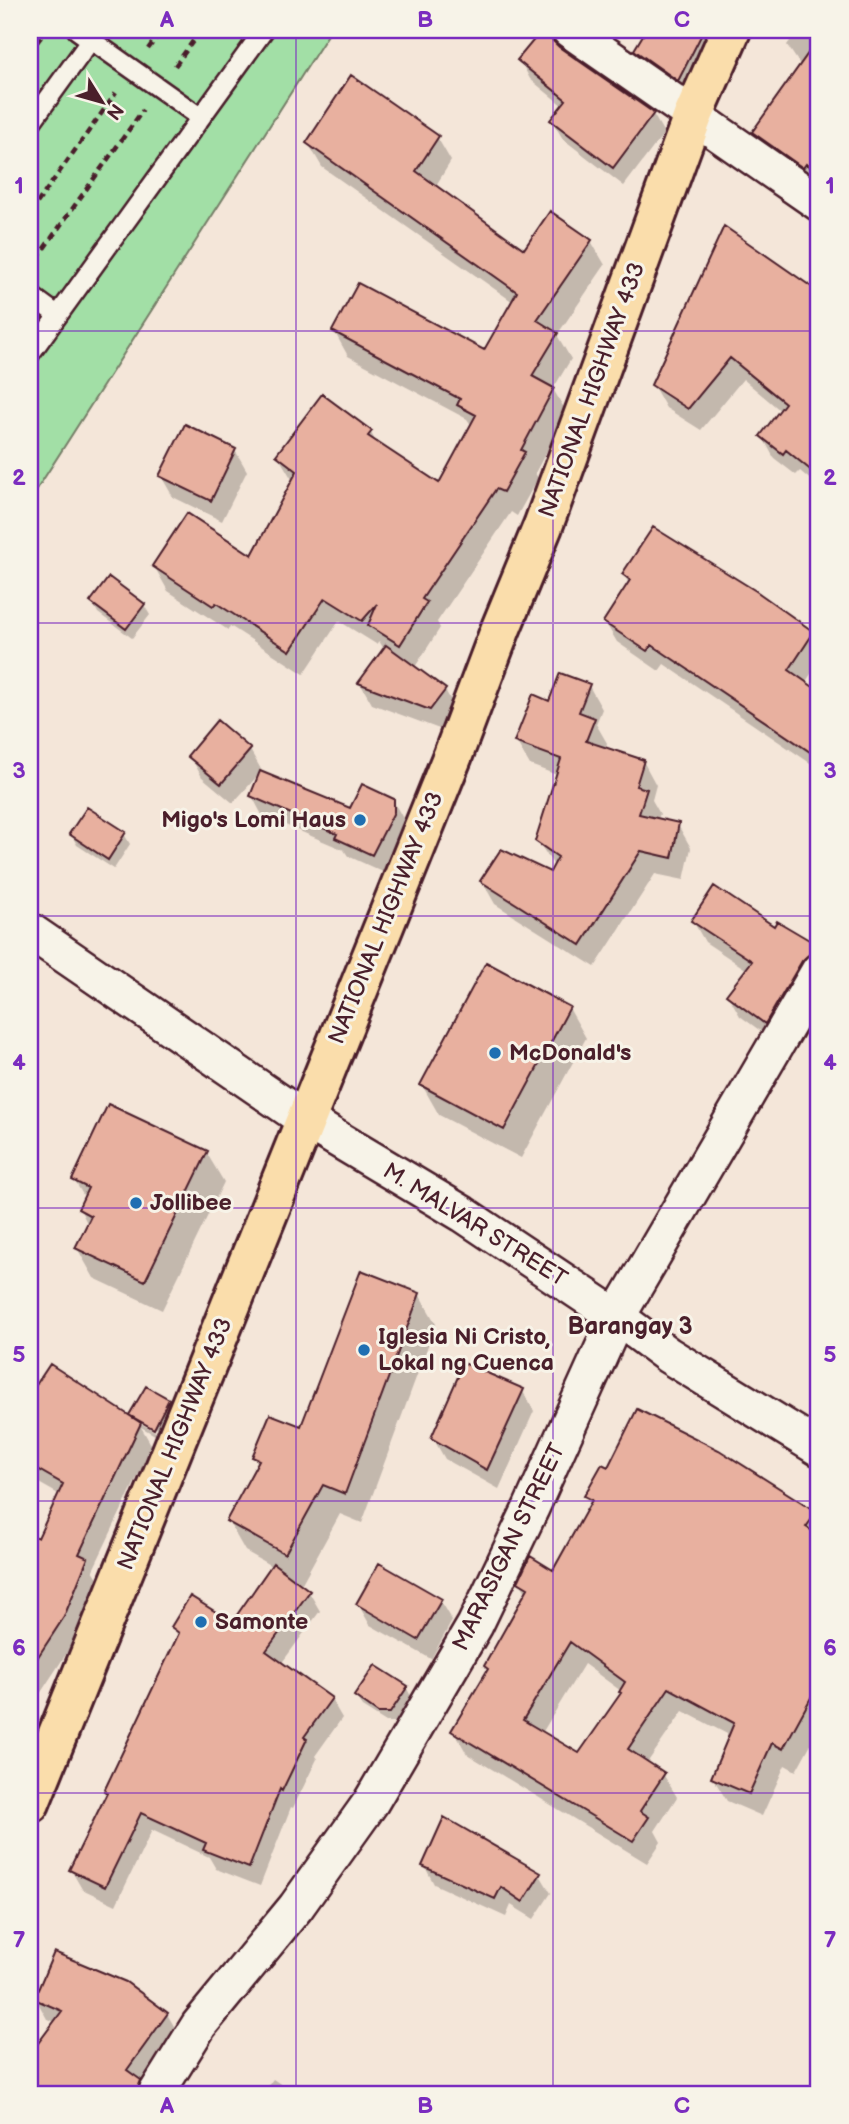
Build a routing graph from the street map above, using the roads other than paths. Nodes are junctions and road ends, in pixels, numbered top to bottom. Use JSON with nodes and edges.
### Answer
{"nodes":[{"id":1,"x":264,"y":30,"type":"edge"},
{"id":2,"x":570,"y":30,"type":"edge"},
{"id":3,"x":731,"y":30,"type":"edge"},
{"id":4,"x":89,"y":33,"type":"edge"},
{"id":5,"x":693,"y":116,"type":"junction"},
{"id":6,"x":200,"y":117,"type":"junction"},
{"id":7,"x":30,"y":124,"type":"edge"},
{"id":8,"x":819,"y":203,"type":"edge"},
{"id":9,"x":30,"y":295,"type":"edge"},
{"id":10,"x":56,"y":314,"type":"junction"},
{"id":11,"x":30,"y":354,"type":"edge"},
{"id":12,"x":30,"y":931,"type":"edge"},
{"id":13,"x":819,"y":971,"type":"edge"},
{"id":14,"x":304,"y":1119,"type":"junction"},
{"id":15,"x":617,"y":1317,"type":"junction"},
{"id":16,"x":819,"y":1448,"type":"edge"},
{"id":17,"x":30,"y":1803,"type":"edge"},
{"id":18,"x":156,"y":2094,"type":"edge"}],
"edges":[{"from":1,"to":6,"type":"lane"},
{"from":2,"to":5,"type":"street"},
{"from":3,"to":5,"type":"main road","name":"NATIONAL HIGHWAY 433"},
{"from":4,"to":6,"type":"lane"},
{"from":4,"to":7,"type":"lane"},
{"from":5,"to":8,"type":"street"},
{"from":5,"to":14,"type":"main road","name":"NATIONAL HIGHWAY 433"},
{"from":6,"to":10,"type":"lane"},
{"from":9,"to":10,"type":"lane"},
{"from":10,"to":11,"type":"lane"},
{"from":12,"to":14,"type":"street","name":"M. MALVAR STREET"},
{"from":13,"to":15,"type":"street","name":"MARASIGAN STREET"},
{"from":14,"to":15,"type":"street","name":"M. MALVAR STREET"},
{"from":14,"to":17,"type":"main road","name":"NATIONAL HIGHWAY 433"},
{"from":15,"to":16,"type":"street","name":"M. MALVAR STREET"},
{"from":15,"to":18,"type":"street","name":"MARASIGAN STREET"}]}
